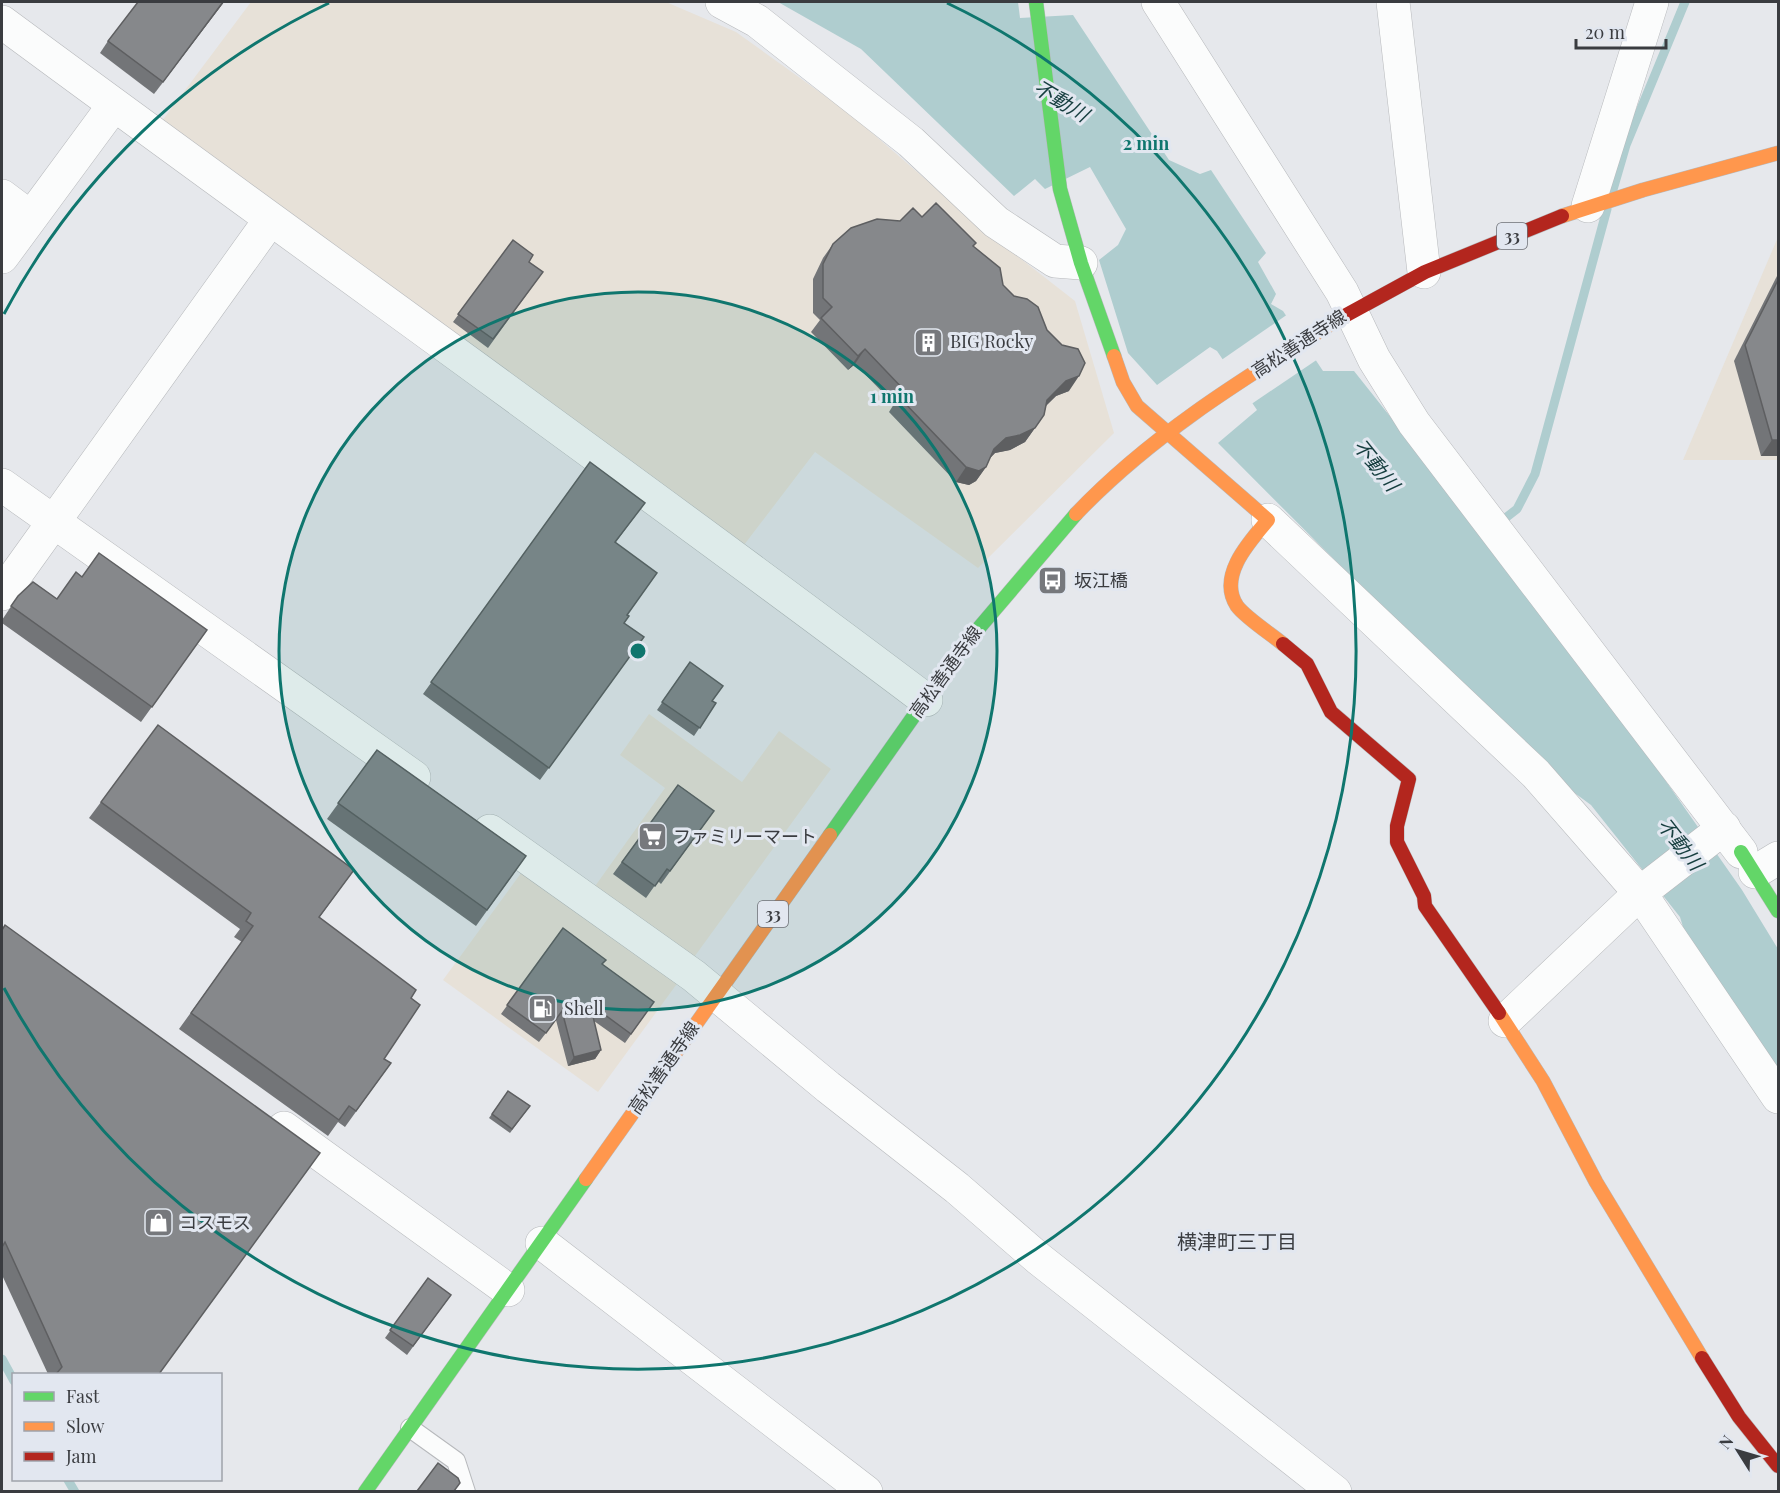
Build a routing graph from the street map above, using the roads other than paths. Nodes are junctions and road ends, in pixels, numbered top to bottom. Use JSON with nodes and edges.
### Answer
{"nodes":[{"id":1,"x":722,"y":2,"type":"edge"},
{"id":2,"x":1158,"y":2,"type":"edge"},
{"id":3,"x":1393,"y":2,"type":"edge"},
{"id":4,"x":1652,"y":2,"type":"edge"},
{"id":5,"x":1037,"y":5,"type":"edge"},
{"id":6,"x":2,"y":22,"type":"edge"},
{"id":7,"x":114,"y":105,"type":"junction"},
{"id":8,"x":1779,"y":153,"type":"edge"},
{"id":9,"x":2,"y":196,"type":"edge"},
{"id":10,"x":1594,"y":204,"type":"junction"},
{"id":11,"x":270,"y":220,"type":"junction"},
{"id":12,"x":2,"y":231,"type":"edge"},
{"id":13,"x":2,"y":257,"type":"edge"},
{"id":14,"x":1081,"y":264,"type":"junction"},
{"id":15,"x":1424,"y":272,"type":"junction"},
{"id":16,"x":1350,"y":311,"type":"junction"},
{"id":17,"x":1166,"y":431,"type":"junction"},
{"id":18,"x":2,"y":485,"type":"edge"},
{"id":19,"x":1268,"y":520,"type":"junction"},
{"id":20,"x":53,"y":522,"type":"junction"},
{"id":21,"x":2,"y":594,"type":"edge"},
{"id":22,"x":926,"y":700,"type":"junction"},
{"id":23,"x":435,"y":792,"type":"edge"},
{"id":24,"x":464,"y":813,"type":"edge"},
{"id":25,"x":1742,"y":849,"type":"edge"},
{"id":26,"x":1646,"y":888,"type":"junction"},
{"id":27,"x":1779,"y":911,"type":"edge"},
{"id":28,"x":716,"y":994,"type":"junction"},
{"id":29,"x":1506,"y":1021,"type":"junction"},
{"id":30,"x":1779,"y":1097,"type":"edge"},
{"id":31,"x":262,"y":1112,"type":"edge"},
{"id":32,"x":542,"y":1243,"type":"junction"},
{"id":33,"x":508,"y":1290,"type":"junction"},
{"id":34,"x":410,"y":1428,"type":"junction"},
{"id":35,"x":1779,"y":1466,"type":"edge"},
{"id":36,"x":365,"y":1491,"type":"edge"},
{"id":37,"x":466,"y":1491,"type":"edge"},
{"id":38,"x":866,"y":1491,"type":"edge"},
{"id":39,"x":1335,"y":1491,"type":"edge"}],
"edges":[{"from":1,"to":14,"type":"street"},
{"from":2,"to":16,"type":"street"},
{"from":3,"to":15,"type":"street"},
{"from":4,"to":10,"type":"street"},
{"from":5,"to":14,"type":"main road"},
{"from":6,"to":7,"type":"street"},
{"from":7,"to":11,"type":"street"},
{"from":7,"to":13,"type":"street"},
{"from":8,"to":10,"type":"main road","name":"高松善通寺線","number":"33"},
{"from":9,"to":12,"type":"street"},
{"from":10,"to":15,"type":"main road","name":"高松善通寺線","number":"33"},
{"from":11,"to":20,"type":"street"},
{"from":11,"to":22,"type":"street"},
{"from":14,"to":17,"type":"main road"},
{"from":15,"to":16,"type":"main road","name":"高松善通寺線","number":"33"},
{"from":16,"to":17,"type":"main road","name":"高松善通寺線","number":"33"},
{"from":16,"to":25,"type":"street"},
{"from":17,"to":19,"type":"main road"},
{"from":17,"to":22,"type":"main road","name":"高松善通寺線","number":"33"},
{"from":18,"to":20,"type":"street"},
{"from":19,"to":26,"type":"street"},
{"from":19,"to":29,"type":"main road"},
{"from":20,"to":21,"type":"street"},
{"from":20,"to":23,"type":"street"},
{"from":22,"to":28,"type":"main road","name":"高松善通寺線","number":"33"},
{"from":24,"to":28,"type":"street"},
{"from":25,"to":26,"type":"street"},
{"from":25,"to":27,"type":"main road"},
{"from":26,"to":29,"type":"street"},
{"from":26,"to":30,"type":"street"},
{"from":28,"to":32,"type":"main road","name":"高松善通寺線","number":"33"},
{"from":28,"to":39,"type":"street"},
{"from":29,"to":35,"type":"main road"},
{"from":31,"to":33,"type":"street"},
{"from":32,"to":33,"type":"main road","name":"高松善通寺線","number":"33"},
{"from":32,"to":38,"type":"street"},
{"from":33,"to":34,"type":"main road","name":"高松善通寺線","number":"33"},
{"from":34,"to":36,"type":"main road","name":"高松善通寺線","number":"33"},
{"from":34,"to":37,"type":"lane"}]}
